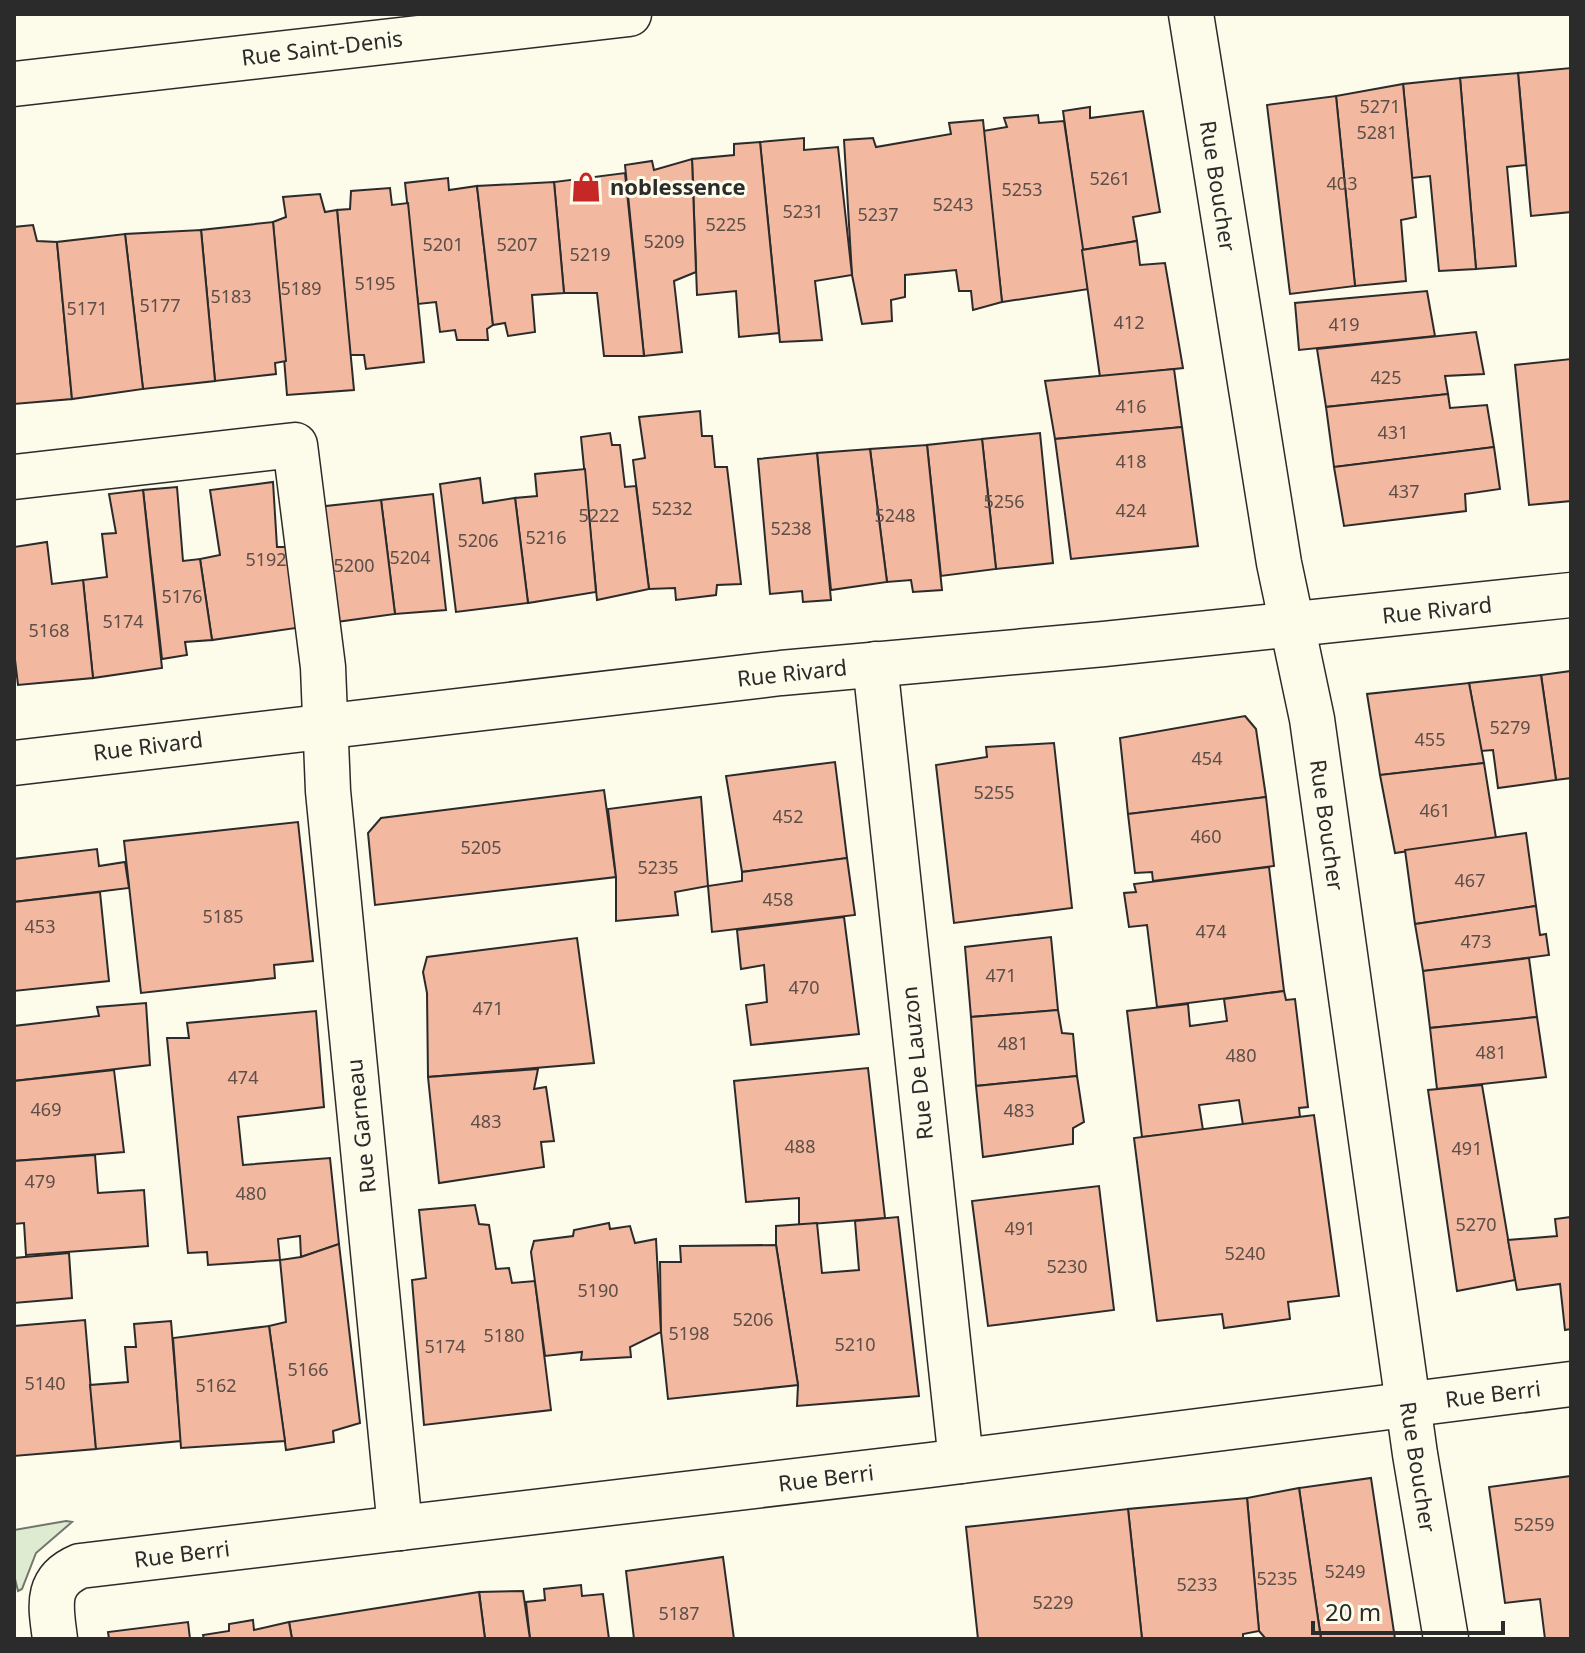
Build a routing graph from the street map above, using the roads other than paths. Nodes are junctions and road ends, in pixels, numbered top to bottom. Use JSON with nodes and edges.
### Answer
{"nodes":[{"id":1,"x":629,"y":14,"type":"edge"},
{"id":2,"x":1191,"y":14,"type":"edge"},
{"id":3,"x":14,"y":84,"type":"edge"},
{"id":4,"x":14,"y":477,"type":"edge"},
{"id":5,"x":1571,"y":595,"type":"edge"},
{"id":6,"x":1292,"y":625,"type":"junction"},
{"id":7,"x":875,"y":664,"type":"junction"},
{"id":8,"x":326,"y":724,"type":"junction"},
{"id":9,"x":14,"y":763,"type":"edge"},
{"id":10,"x":1571,"y":1384,"type":"edge"},
{"id":11,"x":1409,"y":1405,"type":"junction"},
{"id":12,"x":961,"y":1461,"type":"junction"},
{"id":13,"x":400,"y":1528,"type":"junction"},
{"id":14,"x":55,"y":1639,"type":"edge"},
{"id":15,"x":1446,"y":1639,"type":"edge"}],
"edges":[{"from":1,"to":3,"type":"street","name":"Rue Saint-Denis"},
{"from":2,"to":6,"type":"street","name":"Rue Boucher"},
{"from":4,"to":8,"type":"street","name":"Rue Garneau"},
{"from":5,"to":6,"type":"street","name":"Rue Rivard"},
{"from":6,"to":7,"type":"street","name":"Rue Rivard"},
{"from":6,"to":11,"type":"street","name":"Rue Boucher"},
{"from":7,"to":8,"type":"street","name":"Rue Rivard"},
{"from":7,"to":12,"type":"street","name":"Rue De Lauzon"},
{"from":8,"to":9,"type":"street","name":"Rue Rivard"},
{"from":8,"to":13,"type":"street","name":"Rue Garneau"},
{"from":10,"to":11,"type":"street","name":"Rue Berri"},
{"from":11,"to":12,"type":"street","name":"Rue Berri"},
{"from":11,"to":15,"type":"street","name":"Rue Boucher"},
{"from":12,"to":13,"type":"street","name":"Rue Berri"},
{"from":13,"to":14,"type":"street","name":"Rue Berri"}]}
